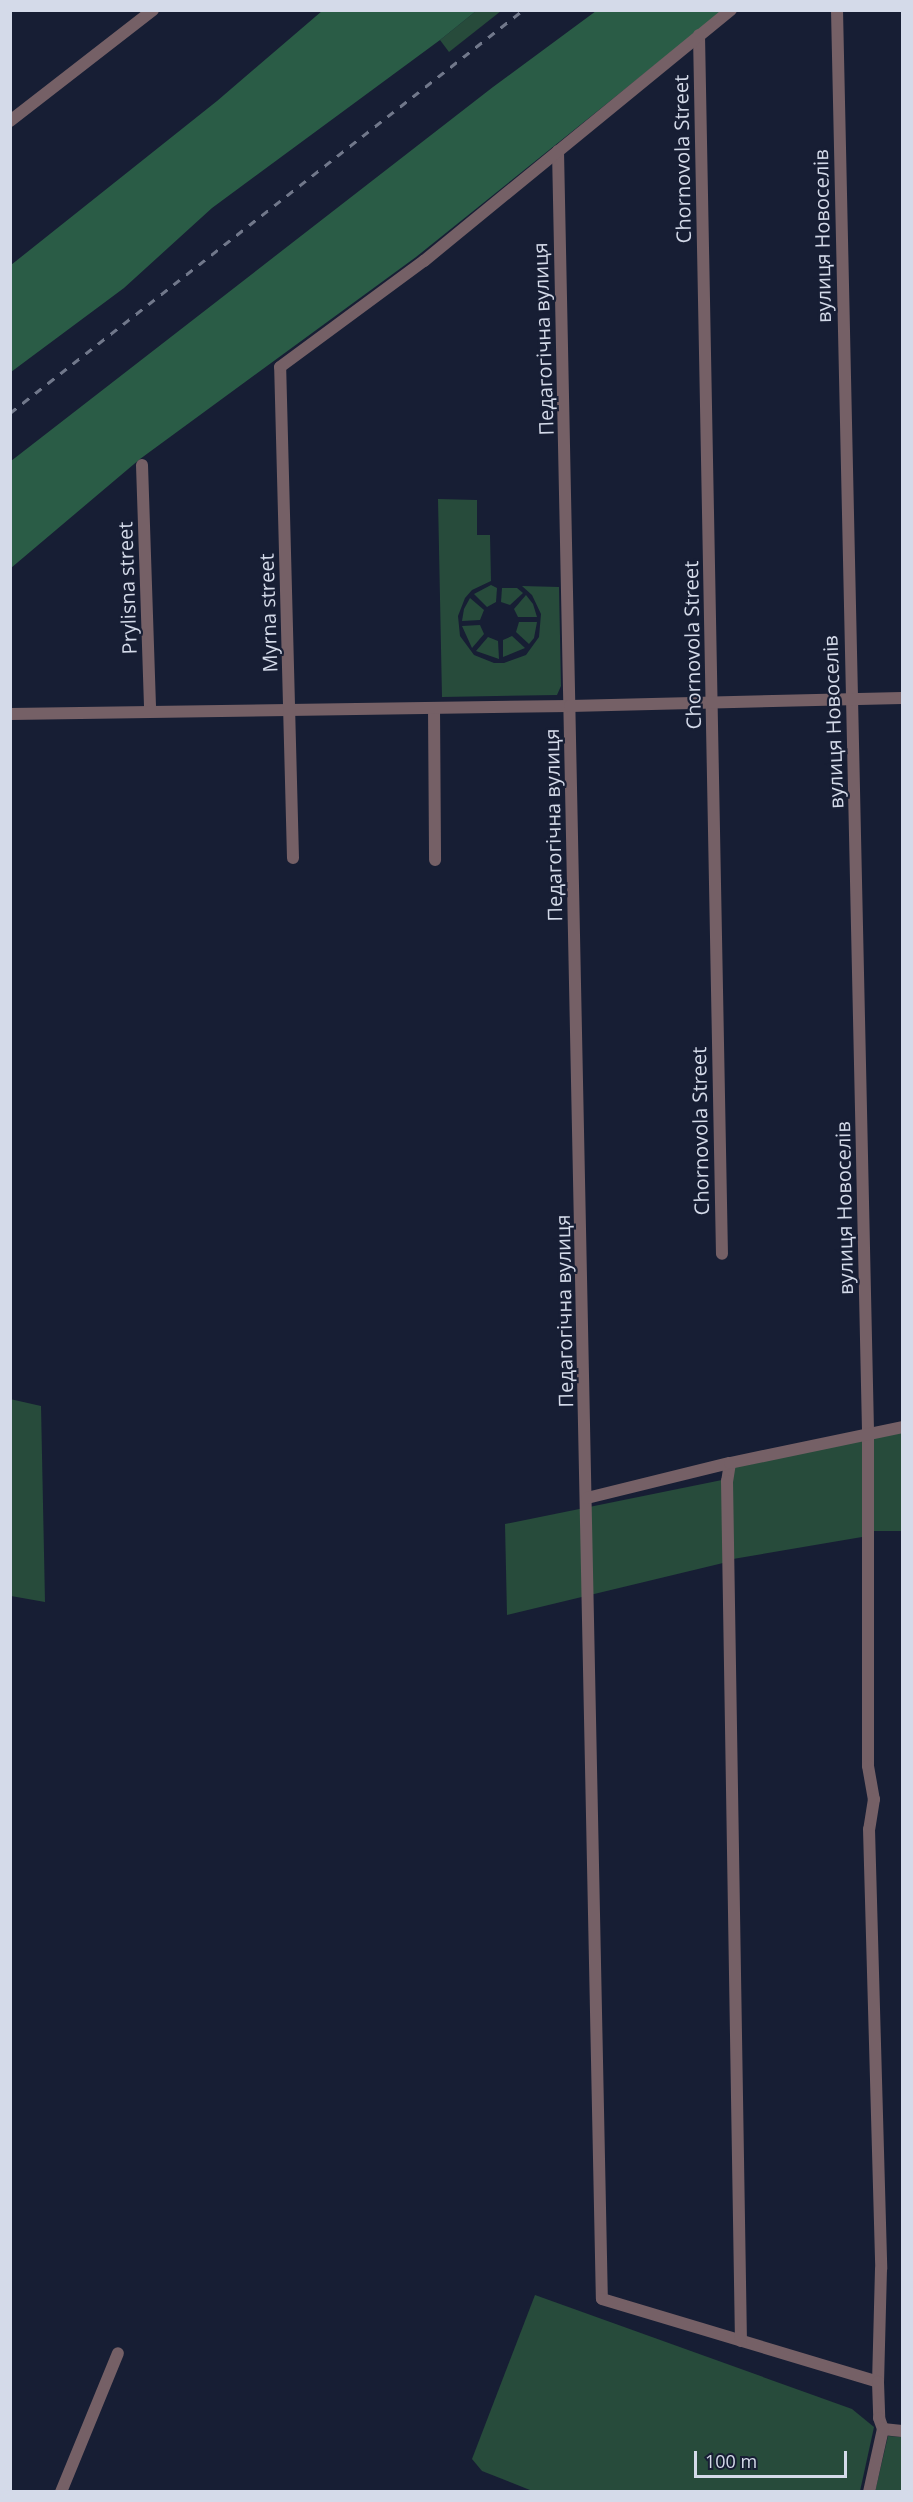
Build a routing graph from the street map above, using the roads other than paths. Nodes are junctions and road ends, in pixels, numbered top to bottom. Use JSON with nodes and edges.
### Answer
{"nodes":[{"id":1,"x":153,"y":10,"type":"edge"},
{"id":2,"x":731,"y":10,"type":"edge"},
{"id":3,"x":837,"y":10,"type":"edge"},
{"id":4,"x":699,"y":35,"type":"junction"},
{"id":5,"x":10,"y":121,"type":"edge"},
{"id":6,"x":558,"y":151,"type":"junction"},
{"id":7,"x":142,"y":465,"type":"dead end"},
{"id":8,"x":903,"y":698,"type":"edge"},
{"id":9,"x":851,"y":699,"type":"junction"},
{"id":10,"x":712,"y":703,"type":"junction"},
{"id":11,"x":570,"y":706,"type":"junction"},
{"id":12,"x":434,"y":708,"type":"junction"},
{"id":13,"x":290,"y":709,"type":"junction"},
{"id":14,"x":150,"y":711,"type":"junction"},
{"id":15,"x":10,"y":714,"type":"edge"},
{"id":16,"x":293,"y":858,"type":"dead end"},
{"id":17,"x":435,"y":860,"type":"dead end"},
{"id":18,"x":722,"y":1254,"type":"dead end"},
{"id":19,"x":903,"y":1427,"type":"edge"},
{"id":20,"x":868,"y":1433,"type":"junction"},
{"id":21,"x":730,"y":1463,"type":"junction"},
{"id":22,"x":587,"y":1498,"type":"junction"},
{"id":23,"x":741,"y":2341,"type":"junction"},
{"id":24,"x":118,"y":2353,"type":"dead end"},
{"id":25,"x":878,"y":2382,"type":"junction"},
{"id":26,"x":883,"y":2429,"type":"junction"},
{"id":27,"x":903,"y":2431,"type":"edge"},
{"id":28,"x":61,"y":2492,"type":"edge"},
{"id":29,"x":869,"y":2492,"type":"edge"}],
"edges":[{"from":1,"to":5,"type":"street"},
{"from":2,"to":4,"type":"street"},
{"from":3,"to":9,"type":"street","name":"вулиця Новоселів"},
{"from":4,"to":6,"type":"street"},
{"from":4,"to":10,"type":"street","name":"Chornovola Street"},
{"from":6,"to":11,"type":"street","name":"Педагогічна вулиця"},
{"from":6,"to":13,"type":"street","name":"Myrna street"},
{"from":7,"to":14,"type":"street","name":"Prylisna street"},
{"from":8,"to":9,"type":"street"},
{"from":9,"to":10,"type":"street"},
{"from":9,"to":20,"type":"street","name":"вулиця Новоселів"},
{"from":10,"to":11,"type":"street"},
{"from":10,"to":18,"type":"street","name":"Chornovola Street"},
{"from":11,"to":12,"type":"street"},
{"from":11,"to":22,"type":"street","name":"Педагогічна вулиця"},
{"from":12,"to":13,"type":"street"},
{"from":12,"to":17,"type":"street"},
{"from":13,"to":14,"type":"street"},
{"from":13,"to":16,"type":"street","name":"Myrna street"},
{"from":14,"to":15,"type":"street"},
{"from":19,"to":20,"type":"street"},
{"from":20,"to":21,"type":"street"},
{"from":20,"to":25,"type":"street","name":"вулиця Новоселів"},
{"from":21,"to":22,"type":"street"},
{"from":21,"to":23,"type":"street"},
{"from":22,"to":23,"type":"street","name":"Педагогічна вулиця"},
{"from":23,"to":25,"type":"street"},
{"from":24,"to":28,"type":"street"},
{"from":25,"to":26,"type":"street","name":"вулиця Новоселів"},
{"from":26,"to":27,"type":"street"},
{"from":26,"to":29,"type":"street"}]}
